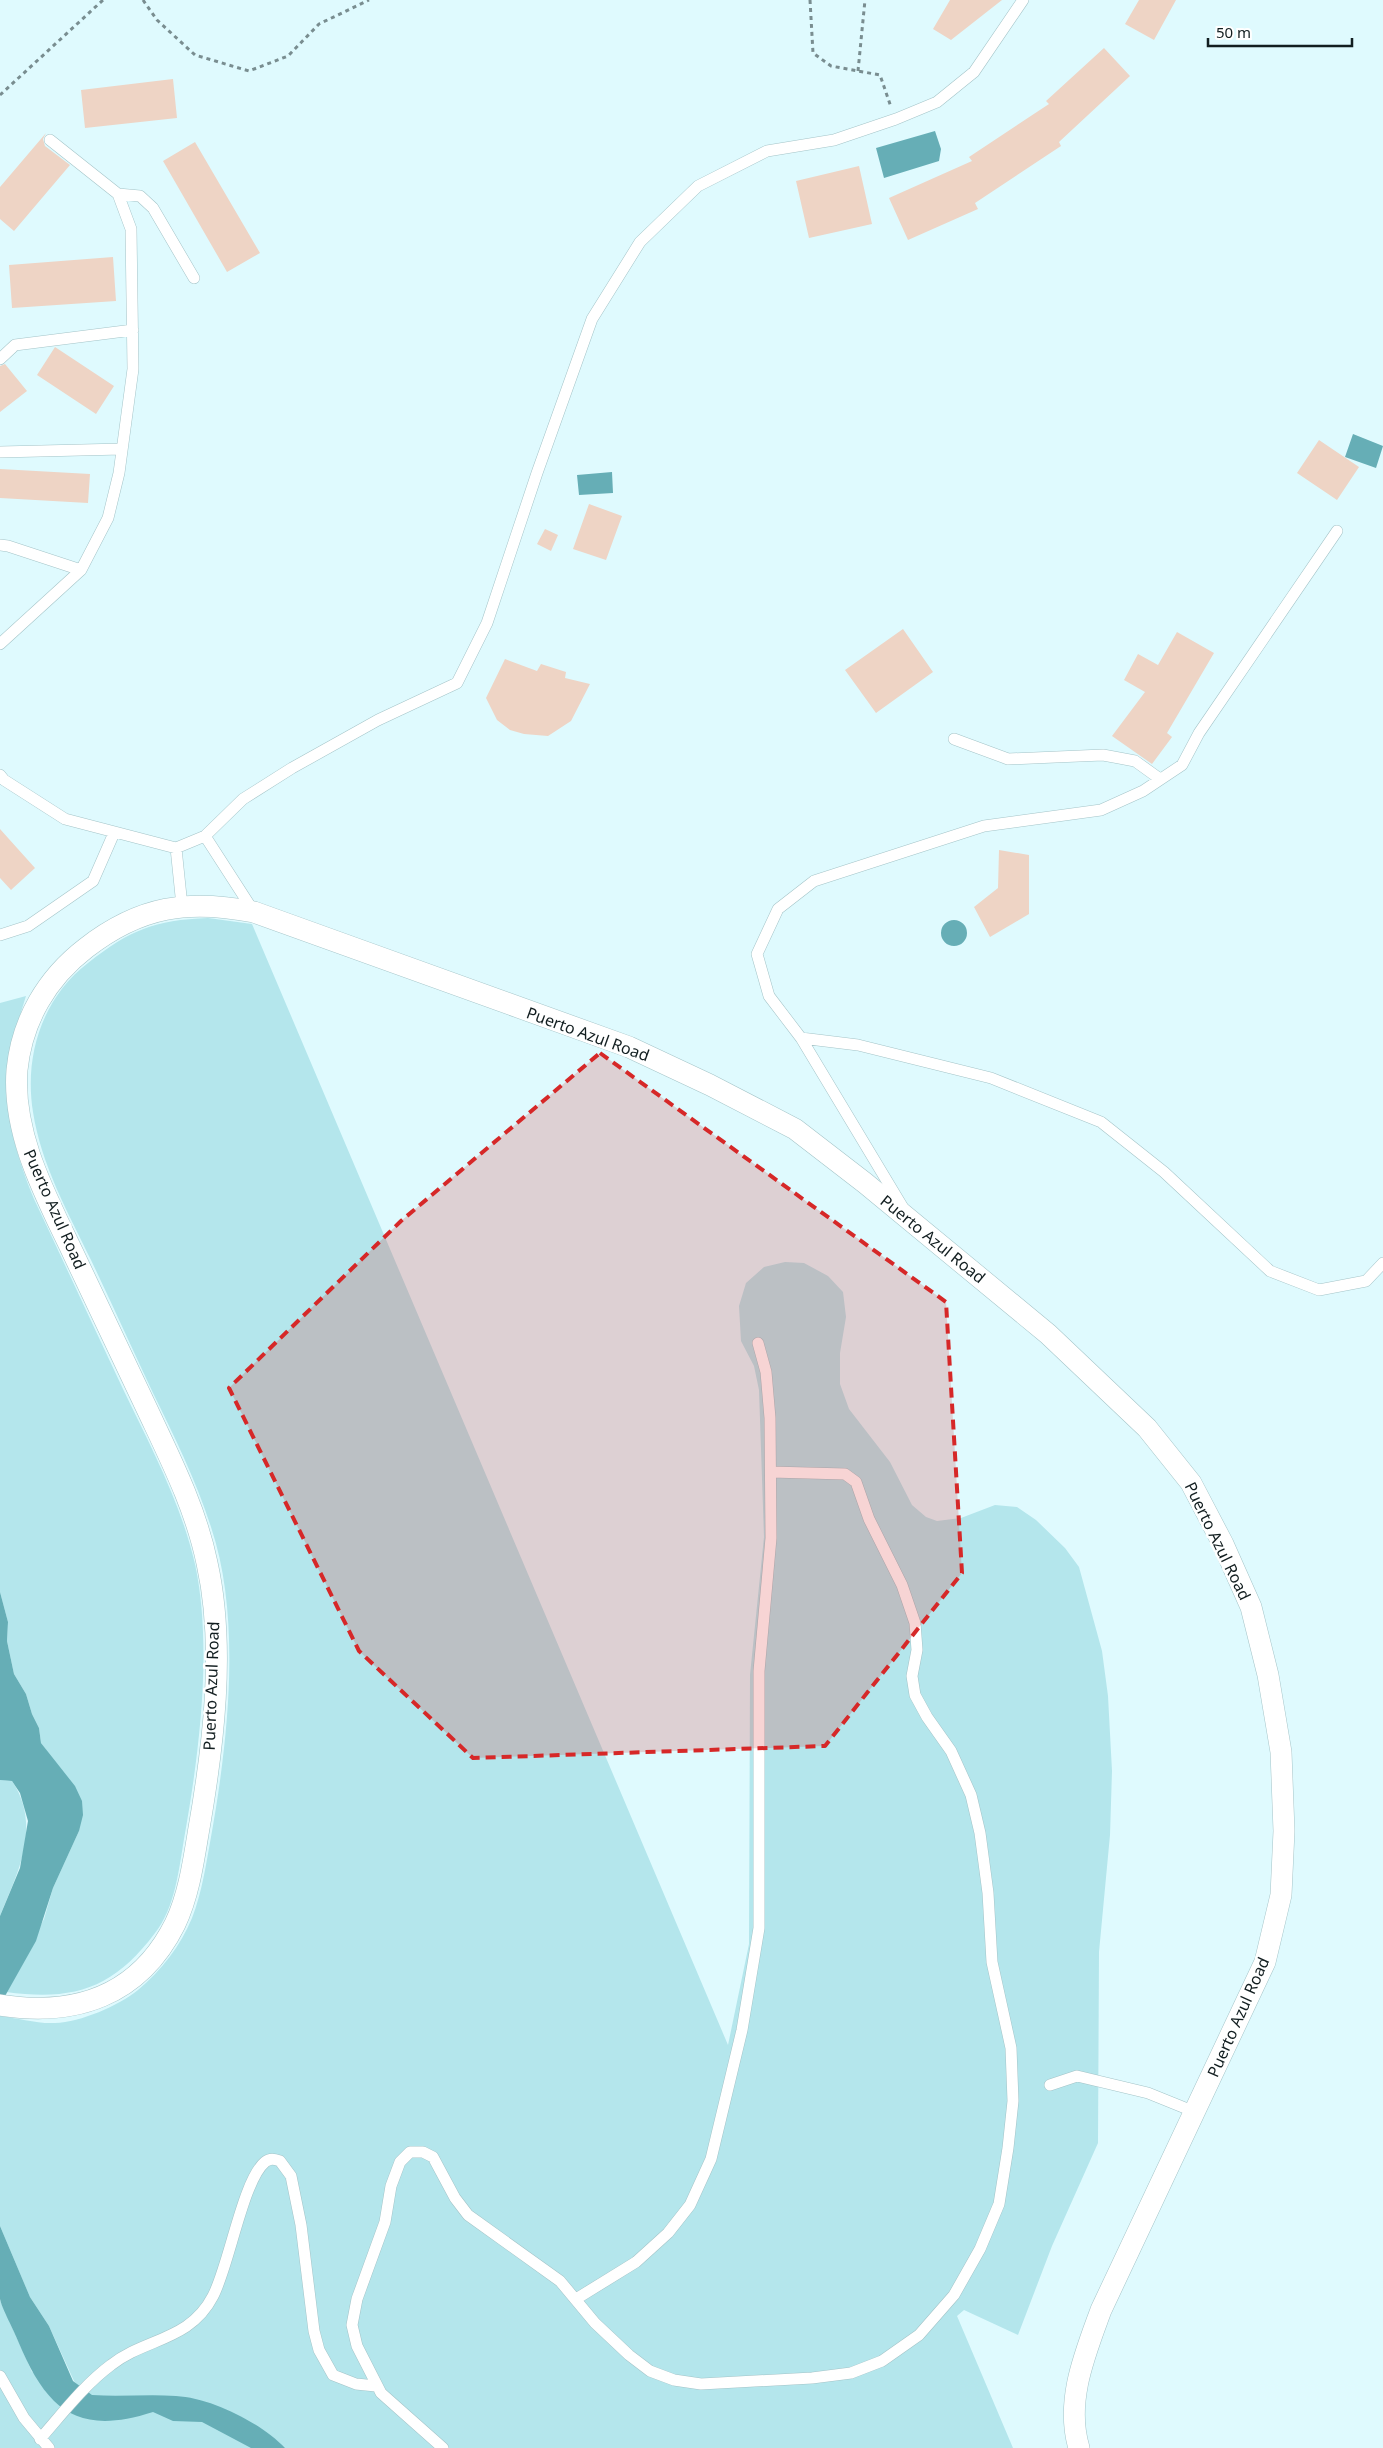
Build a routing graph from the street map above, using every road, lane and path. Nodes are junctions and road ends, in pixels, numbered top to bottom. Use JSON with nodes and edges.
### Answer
{"nodes":[{"id":1,"x":103,"y":0,"type":"edge"},
{"id":2,"x":144,"y":0,"type":"edge"},
{"id":3,"x":369,"y":0,"type":"edge"},
{"id":4,"x":810,"y":0,"type":"edge"},
{"id":5,"x":865,"y":0,"type":"edge"},
{"id":6,"x":1023,"y":0,"type":"edge"},
{"id":7,"x":858,"y":71,"type":"junction"},
{"id":8,"x":0,"y":95,"type":"edge"},
{"id":9,"x":896,"y":119,"type":"junction"},
{"id":10,"x":50,"y":140,"type":"dead end"},
{"id":11,"x":118,"y":194,"type":"junction"},
{"id":12,"x":194,"y":278,"type":"dead end"},
{"id":13,"x":133,"y":330,"type":"junction"},
{"id":14,"x":15,"y":345,"type":"junction"},
{"id":15,"x":0,"y":346,"type":"edge"},
{"id":16,"x":0,"y":359,"type":"edge"},
{"id":17,"x":122,"y":449,"type":"junction"},
{"id":18,"x":0,"y":452,"type":"edge"},
{"id":19,"x":1337,"y":531,"type":"dead end"},
{"id":20,"x":0,"y":545,"type":"edge"},
{"id":21,"x":81,"y":570,"type":"junction"},
{"id":22,"x":0,"y":644,"type":"edge"},
{"id":23,"x":954,"y":739,"type":"dead end"},
{"id":24,"x":0,"y":775,"type":"edge"},
{"id":25,"x":1160,"y":779,"type":"junction"},
{"id":26,"x":114,"y":833,"type":"junction"},
{"id":27,"x":205,"y":836,"type":"junction"},
{"id":28,"x":176,"y":848,"type":"junction"},
{"id":29,"x":182,"y":906,"type":"junction"},
{"id":30,"x":254,"y":912,"type":"junction"},
{"id":31,"x":0,"y":935,"type":"edge"},
{"id":32,"x":801,"y":1038,"type":"junction"},
{"id":33,"x":910,"y":1220,"type":"junction"},
{"id":34,"x":1383,"y":1263,"type":"edge"},
{"id":35,"x":758,"y":1343,"type":"dead end"},
{"id":36,"x":771,"y":1472,"type":"junction"},
{"id":37,"x":0,"y":2005,"type":"edge"},
{"id":38,"x":1050,"y":2086,"type":"dead end"},
{"id":39,"x":1195,"y":2112,"type":"junction"},
{"id":40,"x":576,"y":2299,"type":"junction"},
{"id":41,"x":0,"y":2376,"type":"edge"},
{"id":42,"x":376,"y":2386,"type":"junction"},
{"id":43,"x":40,"y":2439,"type":"junction"},
{"id":44,"x":48,"y":2448,"type":"edge"},
{"id":45,"x":443,"y":2448,"type":"edge"},
{"id":46,"x":1078,"y":2448,"type":"edge"}],
"edges":[{"from":1,"to":8,"type":"path"},
{"from":2,"to":3,"type":"path"},
{"from":4,"to":7,"type":"path"},
{"from":5,"to":7,"type":"path"},
{"from":6,"to":9,"type":"lane"},
{"from":7,"to":9,"type":"path"},
{"from":9,"to":27,"type":"lane"},
{"from":10,"to":11,"type":"lane"},
{"from":11,"to":12,"type":"lane"},
{"from":11,"to":13,"type":"lane"},
{"from":13,"to":14,"type":"lane"},
{"from":13,"to":17,"type":"lane"},
{"from":14,"to":15,"type":"lane"},
{"from":14,"to":16,"type":"lane"},
{"from":17,"to":18,"type":"lane"},
{"from":17,"to":21,"type":"lane"},
{"from":19,"to":25,"type":"lane"},
{"from":20,"to":21,"type":"lane"},
{"from":21,"to":22,"type":"lane"},
{"from":23,"to":25,"type":"lane"},
{"from":24,"to":26,"type":"lane"},
{"from":25,"to":32,"type":"lane"},
{"from":26,"to":28,"type":"lane"},
{"from":26,"to":31,"type":"lane"},
{"from":27,"to":28,"type":"lane"},
{"from":27,"to":30,"type":"lane"},
{"from":28,"to":29,"type":"lane"},
{"from":29,"to":30,"type":"street","name":"Puerto Azul Road"},
{"from":29,"to":37,"type":"street","name":"Puerto Azul Road"},
{"from":30,"to":33,"type":"street","name":"Puerto Azul Road"},
{"from":32,"to":33,"type":"lane"},
{"from":32,"to":34,"type":"lane"},
{"from":33,"to":39,"type":"street","name":"Puerto Azul Road"},
{"from":35,"to":36,"type":"lane"},
{"from":36,"to":40,"type":"lane"},
{"from":36,"to":40,"type":"lane"},
{"from":38,"to":39,"type":"lane"},
{"from":39,"to":46,"type":"street","name":"Puerto Azul Road"},
{"from":40,"to":42,"type":"lane"},
{"from":41,"to":43,"type":"lane"},
{"from":42,"to":43,"type":"lane"},
{"from":42,"to":45,"type":"lane"},
{"from":43,"to":44,"type":"lane"}]}
